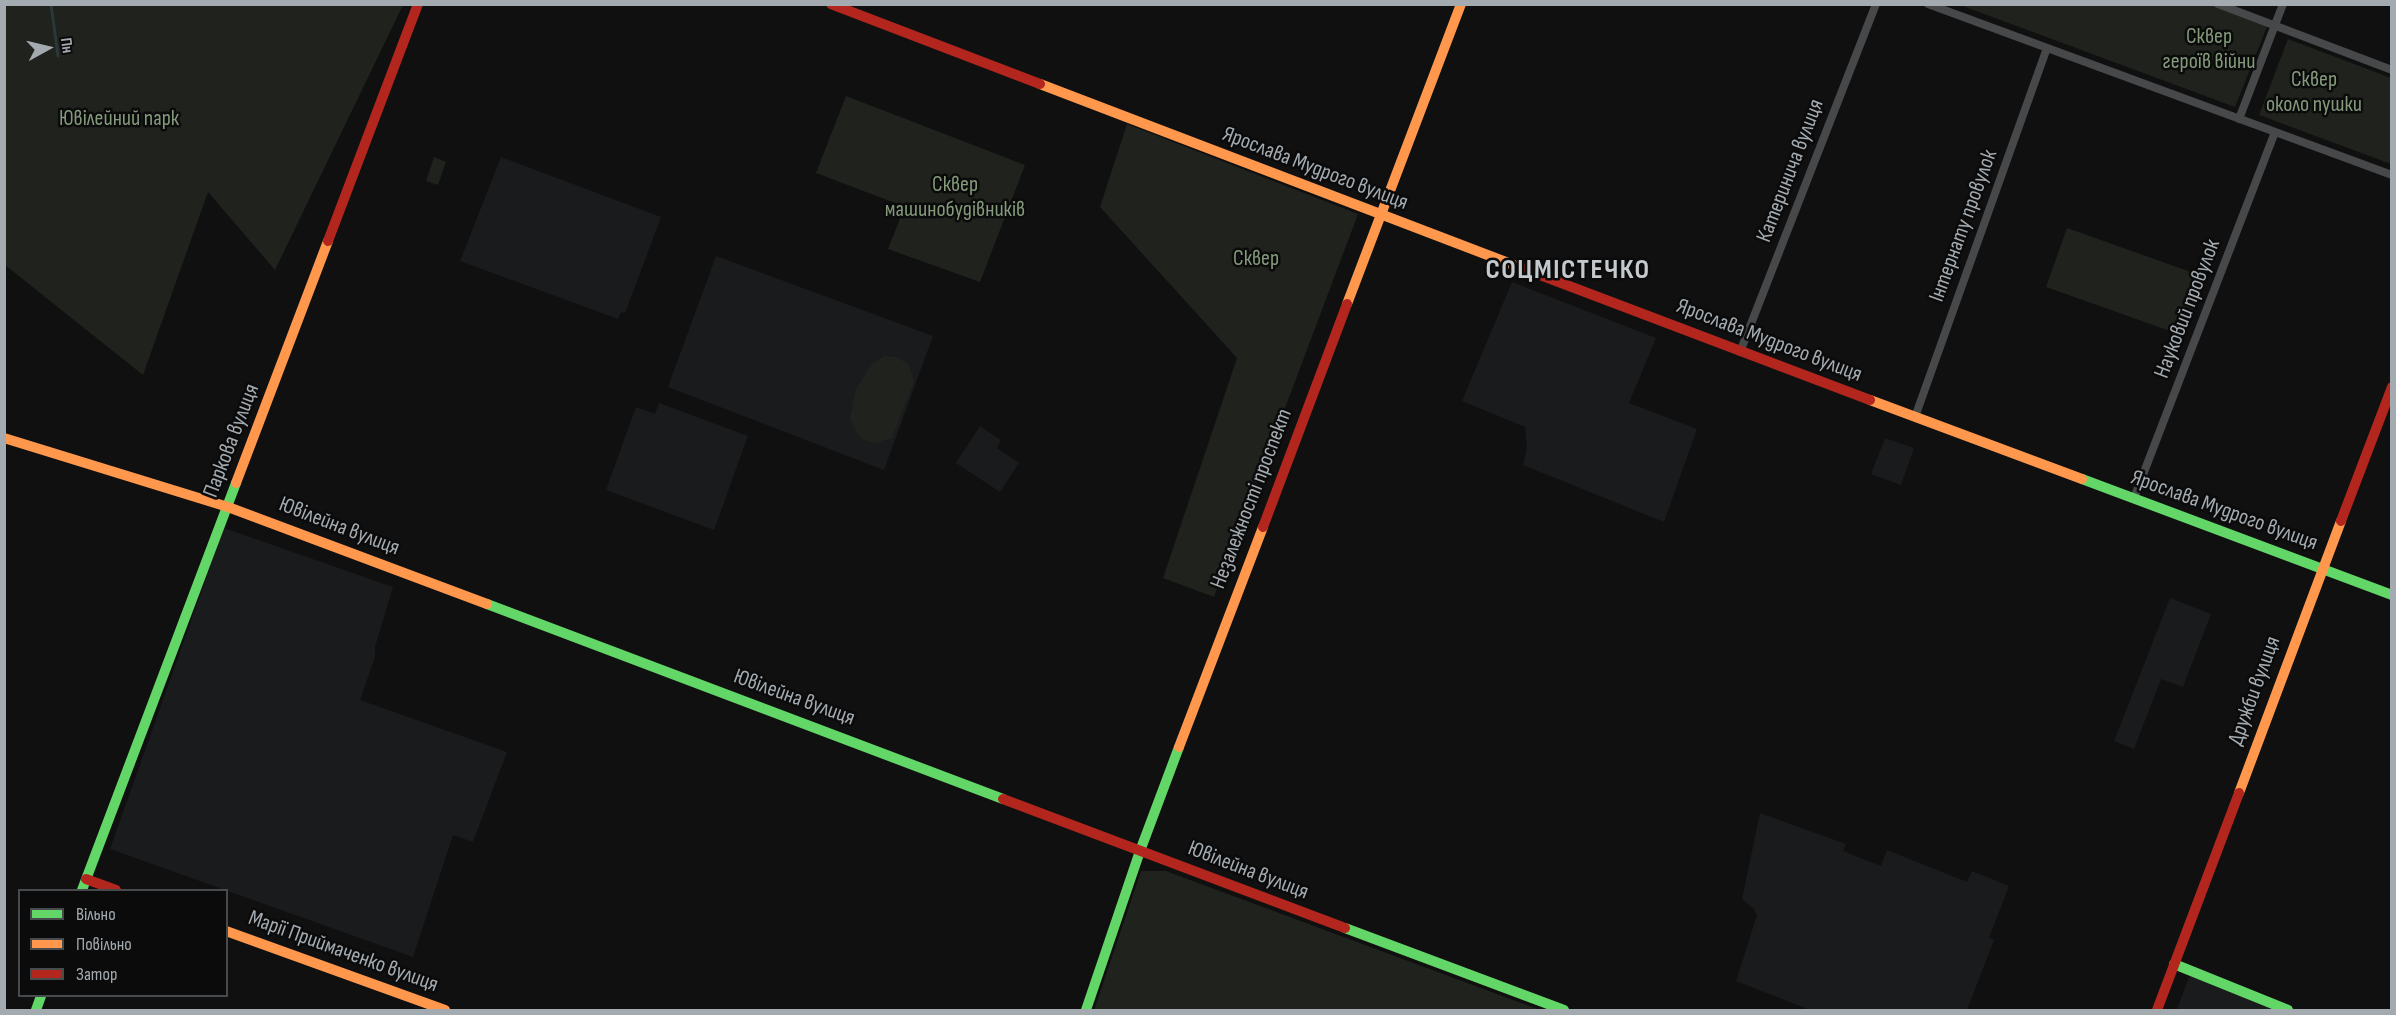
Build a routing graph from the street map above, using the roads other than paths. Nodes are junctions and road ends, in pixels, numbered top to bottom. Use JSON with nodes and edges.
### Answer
{"nodes":[{"id":1,"x":418,"y":4,"type":"edge"},
{"id":2,"x":831,"y":4,"type":"edge"},
{"id":3,"x":1461,"y":4,"type":"edge"},
{"id":4,"x":1876,"y":4,"type":"edge"},
{"id":5,"x":1928,"y":4,"type":"edge"},
{"id":6,"x":2218,"y":4,"type":"edge"},
{"id":7,"x":2283,"y":4,"type":"edge"},
{"id":8,"x":2275,"y":26,"type":"junction"},
{"id":9,"x":2047,"y":48,"type":"junction"},
{"id":10,"x":2391,"y":70,"type":"edge"},
{"id":11,"x":2239,"y":119,"type":"junction"},
{"id":12,"x":2275,"y":132,"type":"junction"},
{"id":13,"x":2391,"y":175,"type":"edge"},
{"id":14,"x":1381,"y":214,"type":"junction"},
{"id":15,"x":1740,"y":352,"type":"junction"},
{"id":16,"x":2391,"y":387,"type":"edge"},
{"id":17,"x":1915,"y":417,"type":"junction"},
{"id":18,"x":4,"y":438,"type":"edge"},
{"id":19,"x":2134,"y":498,"type":"junction"},
{"id":20,"x":228,"y":507,"type":"junction"},
{"id":21,"x":2322,"y":567,"type":"junction"},
{"id":22,"x":2391,"y":595,"type":"edge"},
{"id":23,"x":1140,"y":851,"type":"junction"},
{"id":24,"x":86,"y":879,"type":"junction"},
{"id":25,"x":83,"y":889,"type":"edge"},
{"id":26,"x":111,"y":889,"type":"edge"},
{"id":27,"x":228,"y":932,"type":"edge"},
{"id":28,"x":2174,"y":964,"type":"junction"},
{"id":29,"x":42,"y":997,"type":"edge"},
{"id":30,"x":36,"y":1011,"type":"edge"},
{"id":31,"x":445,"y":1011,"type":"edge"},
{"id":32,"x":1086,"y":1011,"type":"edge"},
{"id":33,"x":1564,"y":1011,"type":"edge"},
{"id":34,"x":2157,"y":1011,"type":"edge"},
{"id":35,"x":2288,"y":1011,"type":"edge"}],
"edges":[{"from":1,"to":20,"type":"street","name":"Паркова вулиця"},
{"from":2,"to":14,"type":"street","name":"Ярослава Мудрого вулиця"},
{"from":3,"to":14,"type":"street","name":"Незалежності проспект"},
{"from":4,"to":15,"type":"street","name":"Катеринича вулиця"},
{"from":5,"to":9,"type":"street"},
{"from":6,"to":8,"type":"street"},
{"from":7,"to":8,"type":"street"},
{"from":8,"to":10,"type":"street"},
{"from":8,"to":11,"type":"street"},
{"from":9,"to":11,"type":"street"},
{"from":9,"to":17,"type":"street","name":"Інтернату провулок"},
{"from":11,"to":12,"type":"street"},
{"from":12,"to":13,"type":"street"},
{"from":12,"to":19,"type":"street","name":"Науковий провулок"},
{"from":14,"to":15,"type":"street","name":"Ярослава Мудрого вулиця"},
{"from":14,"to":23,"type":"street","name":"Незалежності проспект"},
{"from":15,"to":17,"type":"street","name":"Ярослава Мудрого вулиця"},
{"from":16,"to":21,"type":"street","name":"Дружби вулиця"},
{"from":17,"to":19,"type":"street","name":"Ярослава Мудрого вулиця"},
{"from":18,"to":20,"type":"street","name":"Ювілейна вулиця"},
{"from":19,"to":21,"type":"street","name":"Ярослава Мудрого вулиця"},
{"from":20,"to":23,"type":"street","name":"Ювілейна вулиця"},
{"from":20,"to":24,"type":"street","name":"Паркова вулиця"},
{"from":21,"to":22,"type":"street","name":"Ярослава Мудрого вулиця"},
{"from":21,"to":28,"type":"street","name":"Дружби вулиця"},
{"from":23,"to":32,"type":"street","name":"Незалежності проспект"},
{"from":23,"to":33,"type":"street","name":"Ювілейна вулиця"},
{"from":24,"to":25,"type":"street","name":"Паркова вулиця"},
{"from":24,"to":26,"type":"street"},
{"from":27,"to":31,"type":"street","name":"Марії Приймаченко вулиця"},
{"from":28,"to":34,"type":"street","name":"Дружби вулиця"},
{"from":28,"to":35,"type":"street"},
{"from":29,"to":30,"type":"street"}]}
